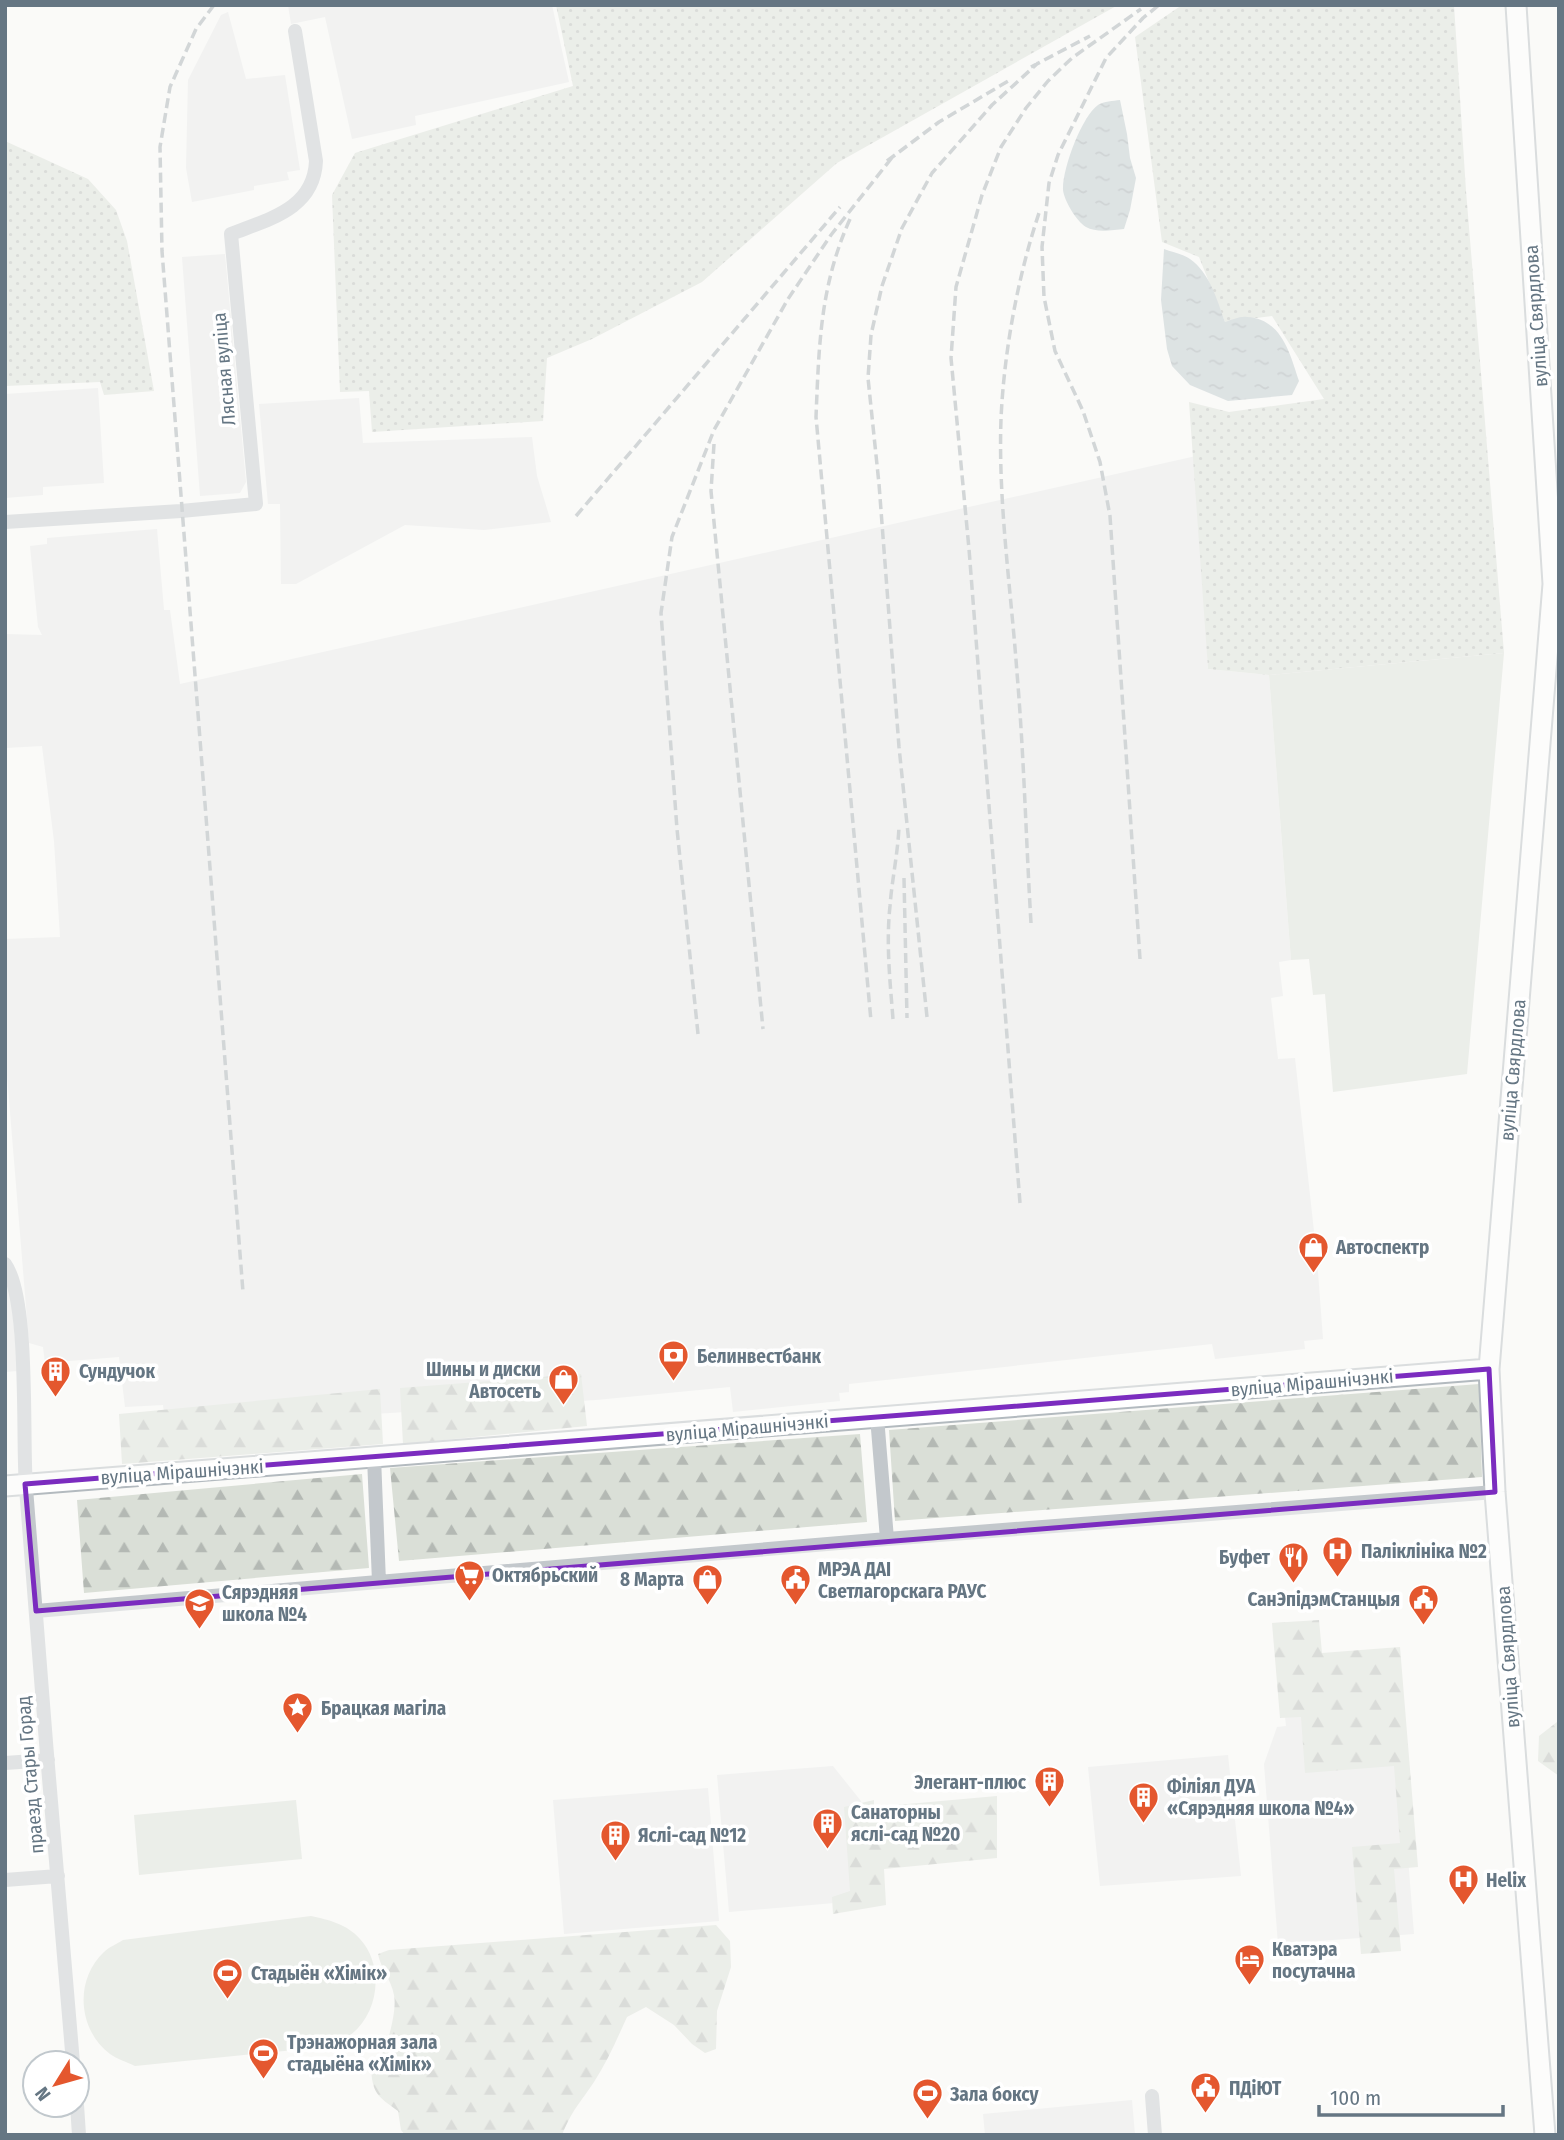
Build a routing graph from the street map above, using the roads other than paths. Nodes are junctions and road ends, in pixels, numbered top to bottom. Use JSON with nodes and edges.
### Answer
{"nodes":[{"id":1,"x":1516,"y":5,"type":"edge"},
{"id":2,"x":295,"y":31,"type":"dead end"},
{"id":3,"x":5,"y":522,"type":"edge"},
{"id":4,"x":5,"y":1264,"type":"edge"},
{"id":5,"x":1489,"y":1369,"type":"junction"},
{"id":6,"x":877,"y":1417,"type":"junction"},
{"id":7,"x":374,"y":1457,"type":"junction"},
{"id":8,"x":26,"y":1484,"type":"junction"},
{"id":9,"x":5,"y":1486,"type":"edge"},
{"id":10,"x":1495,"y":1492,"type":"junction"},
{"id":11,"x":887,"y":1539,"type":"junction"},
{"id":12,"x":379,"y":1582,"type":"junction"},
{"id":13,"x":36,"y":1611,"type":"junction"},
{"id":14,"x":48,"y":1760,"type":"junction"},
{"id":15,"x":5,"y":1763,"type":"edge"},
{"id":16,"x":58,"y":1877,"type":"junction"},
{"id":17,"x":5,"y":1880,"type":"edge"},
{"id":18,"x":72,"y":2049,"type":"edge"},
{"id":19,"x":1152,"y":2096,"type":"dead end"},
{"id":20,"x":1155,"y":2135,"type":"edge"},
{"id":21,"x":1545,"y":2135,"type":"edge"}],
"edges":[{"from":1,"to":5,"type":"main road","name":"вуліца Свярдлова"},
{"from":2,"to":3,"type":"street","name":"Лясная вуліца"},
{"from":4,"to":8,"type":"street","name":"праезд Стары Горад"},
{"from":5,"to":6,"type":"main road","name":"вуліца Мірашнічэнкі"},
{"from":5,"to":10,"type":"main road","name":"вуліца Свярдлова"},
{"from":6,"to":7,"type":"main road","name":"вуліца Мірашнічэнкі"},
{"from":6,"to":11,"type":"street"},
{"from":7,"to":8,"type":"main road","name":"вуліца Мірашнічэнкі"},
{"from":7,"to":12,"type":"street"},
{"from":8,"to":9,"type":"main road","name":"вуліца Мірашнічэнкі"},
{"from":8,"to":13,"type":"street","name":"праезд Стары Горад"},
{"from":10,"to":11,"type":"street"},
{"from":10,"to":21,"type":"main road","name":"вуліца Свярдлова"},
{"from":11,"to":12,"type":"street"},
{"from":12,"to":13,"type":"street"},
{"from":13,"to":14,"type":"street","name":"праезд Стары Горад"},
{"from":14,"to":15,"type":"street"},
{"from":14,"to":16,"type":"street","name":"праезд Стары Горад"},
{"from":16,"to":17,"type":"street"},
{"from":16,"to":18,"type":"street","name":"праезд Стары Горад"},
{"from":19,"to":20,"type":"street"}]}
